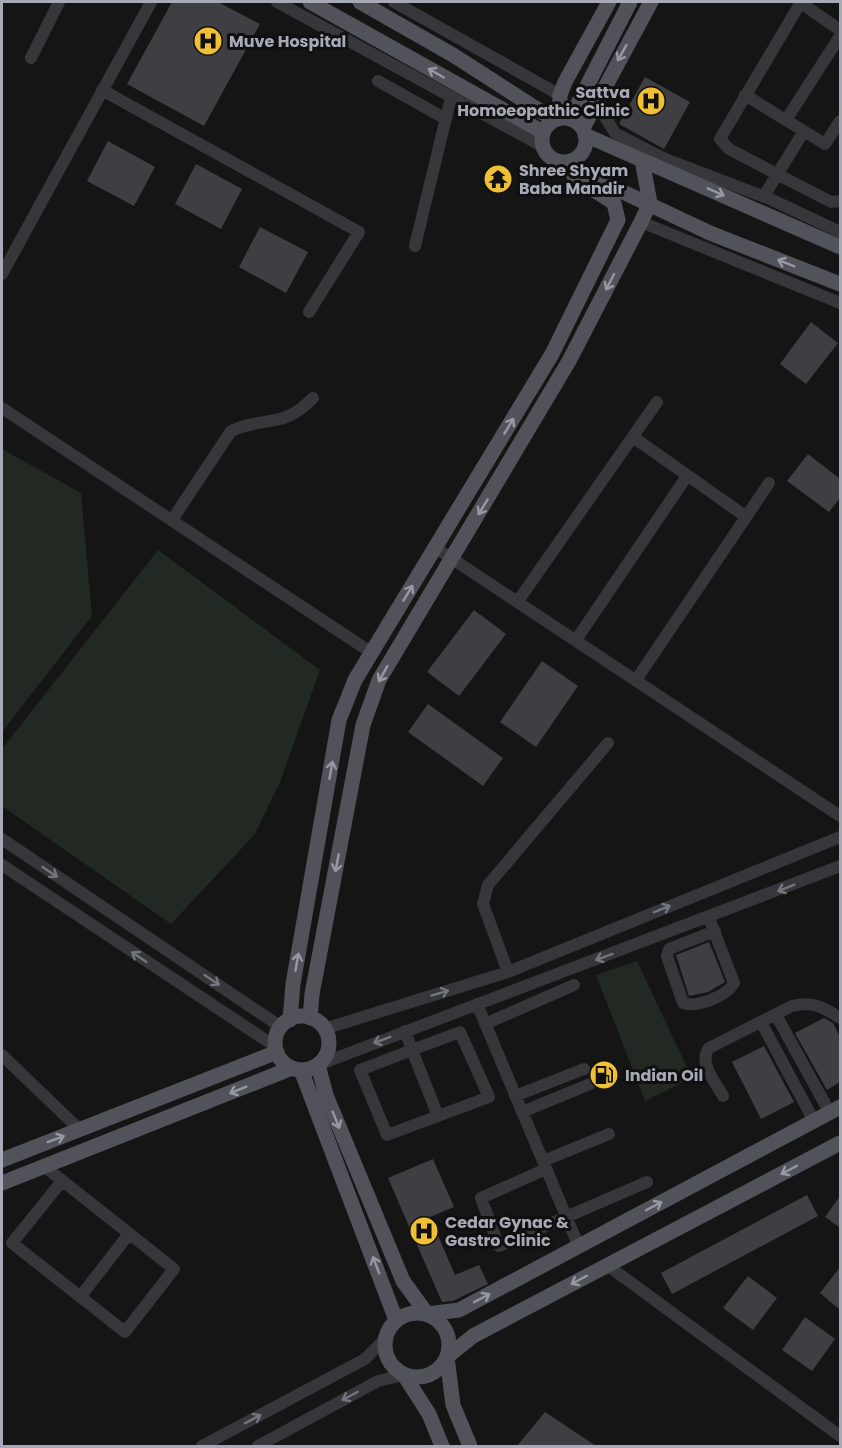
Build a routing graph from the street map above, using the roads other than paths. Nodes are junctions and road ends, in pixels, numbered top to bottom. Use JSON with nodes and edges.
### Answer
{"nodes":[{"id":1,"x":59,"y":2,"type":"edge"},
{"id":2,"x":151,"y":2,"type":"edge"},
{"id":3,"x":277,"y":2,"type":"edge"},
{"id":4,"x":310,"y":2,"type":"edge"},
{"id":5,"x":360,"y":2,"type":"edge"},
{"id":6,"x":394,"y":2,"type":"edge"},
{"id":7,"x":609,"y":2,"type":"edge"},
{"id":8,"x":630,"y":2,"type":"edge"},
{"id":9,"x":651,"y":2,"type":"edge"},
{"id":10,"x":801,"y":2,"type":"edge"},
{"id":11,"x":840,"y":30,"type":"edge"},
{"id":12,"x":840,"y":36,"type":"edge"},
{"id":13,"x":32,"y":58,"type":"dead end"},
{"id":14,"x":378,"y":81,"type":"dead end"},
{"id":15,"x":102,"y":90,"type":"junction"},
{"id":16,"x":560,"y":94,"type":"junction"},
{"id":17,"x":745,"y":95,"type":"junction"},
{"id":18,"x":451,"y":97,"type":"junction"},
{"id":19,"x":595,"y":101,"type":"junction"},
{"id":20,"x":446,"y":119,"type":"junction"},
{"id":21,"x":786,"y":120,"type":"junction"},
{"id":22,"x":840,"y":121,"type":"edge"},
{"id":23,"x":570,"y":124,"type":"junction"},
{"id":24,"x":804,"y":131,"type":"junction"},
{"id":25,"x":542,"y":139,"type":"junction"},
{"id":26,"x":642,"y":160,"type":"junction"},
{"id":27,"x":564,"y":164,"type":"junction"},
{"id":28,"x":778,"y":173,"type":"junction"},
{"id":29,"x":764,"y":196,"type":"junction"},
{"id":30,"x":840,"y":201,"type":"edge"},
{"id":31,"x":650,"y":202,"type":"junction"},
{"id":32,"x":641,"y":222,"type":"junction"},
{"id":33,"x":840,"y":232,"type":"edge"},
{"id":34,"x":415,"y":246,"type":"dead end"},
{"id":35,"x":840,"y":247,"type":"edge"},
{"id":36,"x":2,"y":274,"type":"edge"},
{"id":37,"x":840,"y":284,"type":"edge"},
{"id":38,"x":840,"y":303,"type":"edge"},
{"id":39,"x":309,"y":312,"type":"dead end"},
{"id":40,"x":313,"y":398,"type":"dead end"},
{"id":41,"x":657,"y":402,"type":"dead end"},
{"id":42,"x":2,"y":408,"type":"edge"},
{"id":43,"x":633,"y":437,"type":"junction"},
{"id":44,"x":687,"y":476,"type":"junction"},
{"id":45,"x":769,"y":483,"type":"dead end"},
{"id":46,"x":745,"y":516,"type":"junction"},
{"id":47,"x":171,"y":520,"type":"junction"},
{"id":48,"x":436,"y":548,"type":"junction"},
{"id":49,"x":453,"y":558,"type":"junction"},
{"id":50,"x":518,"y":601,"type":"junction"},
{"id":51,"x":576,"y":640,"type":"junction"},
{"id":52,"x":372,"y":653,"type":"junction"},
{"id":53,"x":636,"y":680,"type":"junction"},
{"id":54,"x":608,"y":743,"type":"dead end"},
{"id":55,"x":840,"y":816,"type":"edge"},
{"id":56,"x":840,"y":837,"type":"edge"},
{"id":57,"x":2,"y":839,"type":"edge"},
{"id":58,"x":2,"y":865,"type":"edge"},
{"id":59,"x":840,"y":866,"type":"edge"},
{"id":60,"x":709,"y":918,"type":"junction"},
{"id":61,"x":715,"y":932,"type":"junction"},
{"id":62,"x":508,"y":972,"type":"junction"},
{"id":63,"x":574,"y":985,"type":"dead end"},
{"id":64,"x":477,"y":1004,"type":"junction"},
{"id":65,"x":776,"y":1015,"type":"junction"},
{"id":66,"x":310,"y":1018,"type":"junction"},
{"id":67,"x":840,"y":1018,"type":"edge"},
{"id":68,"x":761,"y":1022,"type":"junction"},
{"id":69,"x":285,"y":1023,"type":"junction"},
{"id":70,"x":485,"y":1024,"type":"junction"},
{"id":71,"x":324,"y":1029,"type":"junction"},
{"id":72,"x":405,"y":1031,"type":"junction"},
{"id":73,"x":276,"y":1050,"type":"junction"},
{"id":74,"x":412,"y":1050,"type":"junction"},
{"id":75,"x":2,"y":1055,"type":"edge"},
{"id":76,"x":318,"y":1065,"type":"junction"},
{"id":77,"x":297,"y":1069,"type":"junction"},
{"id":78,"x":584,"y":1069,"type":"dead end"},
{"id":79,"x":590,"y":1084,"type":"dead end"},
{"id":80,"x":515,"y":1096,"type":"junction"},
{"id":81,"x":723,"y":1096,"type":"dead end"},
{"id":82,"x":835,"y":1110,"type":"edge"},
{"id":83,"x":522,"y":1112,"type":"junction"},
{"id":84,"x":438,"y":1116,"type":"junction"},
{"id":85,"x":814,"y":1121,"type":"junction"},
{"id":86,"x":80,"y":1130,"type":"junction"},
{"id":87,"x":609,"y":1134,"type":"dead end"},
{"id":88,"x":838,"y":1147,"type":"edge"},
{"id":89,"x":2,"y":1160,"type":"edge"},
{"id":90,"x":544,"y":1165,"type":"junction"},
{"id":91,"x":45,"y":1167,"type":"junction"},
{"id":92,"x":62,"y":1181,"type":"junction"},
{"id":93,"x":647,"y":1182,"type":"dead end"},
{"id":94,"x":2,"y":1183,"type":"edge"},
{"id":95,"x":566,"y":1216,"type":"junction"},
{"id":96,"x":129,"y":1234,"type":"junction"},
{"id":97,"x":579,"y":1246,"type":"junction"},
{"id":98,"x":607,"y":1265,"type":"junction"},
{"id":99,"x":80,"y":1297,"type":"junction"},
{"id":100,"x":427,"y":1314,"type":"junction"},
{"id":101,"x":396,"y":1320,"type":"junction"},
{"id":102,"x":386,"y":1338,"type":"junction"},
{"id":103,"x":447,"y":1357,"type":"junction"},
{"id":104,"x":404,"y":1375,"type":"junction"},
{"id":105,"x":840,"y":1436,"type":"edge"},
{"id":106,"x":202,"y":1446,"type":"edge"},
{"id":107,"x":258,"y":1446,"type":"edge"},
{"id":108,"x":442,"y":1446,"type":"edge"},
{"id":109,"x":470,"y":1446,"type":"edge"}],
"edges":[{"from":1,"to":13,"type":"street"},
{"from":2,"to":15,"type":"street"},
{"from":3,"to":18,"type":"street"},
{"from":25,"to":4,"type":"main road","one_way":true},
{"from":5,"to":23,"type":"main road"},
{"from":6,"to":16,"type":"street"},
{"from":7,"to":16,"type":"main road"},
{"from":8,"to":23,"type":"main road"},
{"from":9,"to":19,"type":"main road","one_way":true},
{"from":10,"to":11,"type":"street"},
{"from":10,"to":17,"type":"street"},
{"from":12,"to":21,"type":"street"},
{"from":14,"to":20,"type":"street"},
{"from":15,"to":36,"type":"street"},
{"from":15,"to":39,"type":"street"},
{"from":16,"to":23,"type":"main road"},
{"from":17,"to":21,"type":"street"},
{"from":17,"to":28,"type":"street"},
{"from":18,"to":20,"type":"street"},
{"from":18,"to":25,"type":"street"},
{"from":19,"to":23,"type":"main road"},
{"from":19,"to":29,"type":"street"},
{"from":20,"to":34,"type":"street"},
{"from":21,"to":24,"type":"street"},
{"from":22,"to":24,"type":"street"},
{"from":23,"to":25,"type":"main road"},
{"from":23,"to":26,"type":"main road"},
{"from":23,"to":27,"type":"main road"},
{"from":24,"to":28,"type":"street"},
{"from":25,"to":27,"type":"main road"},
{"from":26,"to":31,"type":"main road"},
{"from":26,"to":35,"type":"main road","one_way":true},
{"from":27,"to":31,"type":"main road"},
{"from":48,"to":27,"type":"main road","one_way":true},
{"from":28,"to":29,"type":"street"},
{"from":28,"to":30,"type":"street"},
{"from":29,"to":33,"type":"street"},
{"from":31,"to":32,"type":"main road"},
{"from":37,"to":31,"type":"main road","one_way":true},
{"from":32,"to":38,"type":"street"},
{"from":32,"to":49,"type":"main road","one_way":true},
{"from":40,"to":47,"type":"street"},
{"from":41,"to":43,"type":"street"},
{"from":42,"to":47,"type":"street"},
{"from":43,"to":44,"type":"street"},
{"from":43,"to":50,"type":"street"},
{"from":44,"to":46,"type":"street"},
{"from":44,"to":51,"type":"street"},
{"from":45,"to":46,"type":"street"},
{"from":46,"to":53,"type":"street"},
{"from":47,"to":52,"type":"street"},
{"from":48,"to":49,"type":"street"},
{"from":52,"to":48,"type":"main road","one_way":true},
{"from":49,"to":50,"type":"street"},
{"from":49,"to":66,"type":"main road","one_way":true},
{"from":50,"to":51,"type":"street"},
{"from":51,"to":53,"type":"street"},
{"from":69,"to":52,"type":"main road","one_way":true},
{"from":53,"to":55,"type":"street"},
{"from":54,"to":62,"type":"street"},
{"from":62,"to":56,"type":"street","one_way":true},
{"from":57,"to":69,"type":"street","one_way":true},
{"from":73,"to":58,"type":"street","one_way":true},
{"from":59,"to":60,"type":"street","one_way":true},
{"from":60,"to":61,"type":"street"},
{"from":60,"to":64,"type":"street","one_way":true},
{"from":61,"to":61,"type":"street"},
{"from":71,"to":62,"type":"street","one_way":true},
{"from":63,"to":70,"type":"street"},
{"from":64,"to":70,"type":"street"},
{"from":64,"to":72,"type":"street"},
{"from":65,"to":67,"type":"street"},
{"from":65,"to":68,"type":"street"},
{"from":65,"to":82,"type":"street"},
{"from":66,"to":69,"type":"main road"},
{"from":66,"to":71,"type":"main road"},
{"from":68,"to":81,"type":"street"},
{"from":68,"to":85,"type":"street"},
{"from":69,"to":73,"type":"main road"},
{"from":70,"to":80,"type":"street"},
{"from":71,"to":76,"type":"main road"},
{"from":72,"to":74,"type":"street"},
{"from":72,"to":76,"type":"street","one_way":true},
{"from":73,"to":77,"type":"main road"},
{"from":73,"to":86,"type":"main road"},
{"from":74,"to":84,"type":"street"},
{"from":74,"to":84,"type":"street"},
{"from":74,"to":84,"type":"street"},
{"from":75,"to":86,"type":"street"},
{"from":76,"to":77,"type":"main road"},
{"from":76,"to":100,"type":"main road","one_way":true},
{"from":77,"to":91,"type":"main road","one_way":true},
{"from":101,"to":77,"type":"main road","one_way":true},
{"from":78,"to":80,"type":"street"},
{"from":79,"to":83,"type":"street"},
{"from":80,"to":83,"type":"street"},
{"from":82,"to":85,"type":"main road"},
{"from":83,"to":90,"type":"street"},
{"from":97,"to":85,"type":"main road","one_way":true},
{"from":89,"to":86,"type":"main road","one_way":true},
{"from":87,"to":90,"type":"street"},
{"from":88,"to":98,"type":"main road","one_way":true},
{"from":90,"to":95,"type":"street"},
{"from":90,"to":95,"type":"street"},
{"from":91,"to":92,"type":"street"},
{"from":91,"to":94,"type":"main road"},
{"from":92,"to":96,"type":"street"},
{"from":92,"to":99,"type":"street"},
{"from":93,"to":95,"type":"street"},
{"from":95,"to":97,"type":"street"},
{"from":96,"to":99,"type":"street"},
{"from":96,"to":99,"type":"street"},
{"from":100,"to":97,"type":"main road","one_way":true},
{"from":98,"to":103,"type":"main road","one_way":true},
{"from":98,"to":105,"type":"street"},
{"from":100,"to":101,"type":"main road"},
{"from":100,"to":103,"type":"main road"},
{"from":101,"to":102,"type":"main road"},
{"from":102,"to":104,"type":"main road"},
{"from":106,"to":102,"type":"street","one_way":true},
{"from":103,"to":104,"type":"main road"},
{"from":103,"to":109,"type":"main road"},
{"from":104,"to":107,"type":"street","one_way":true},
{"from":104,"to":108,"type":"main road"}]}
